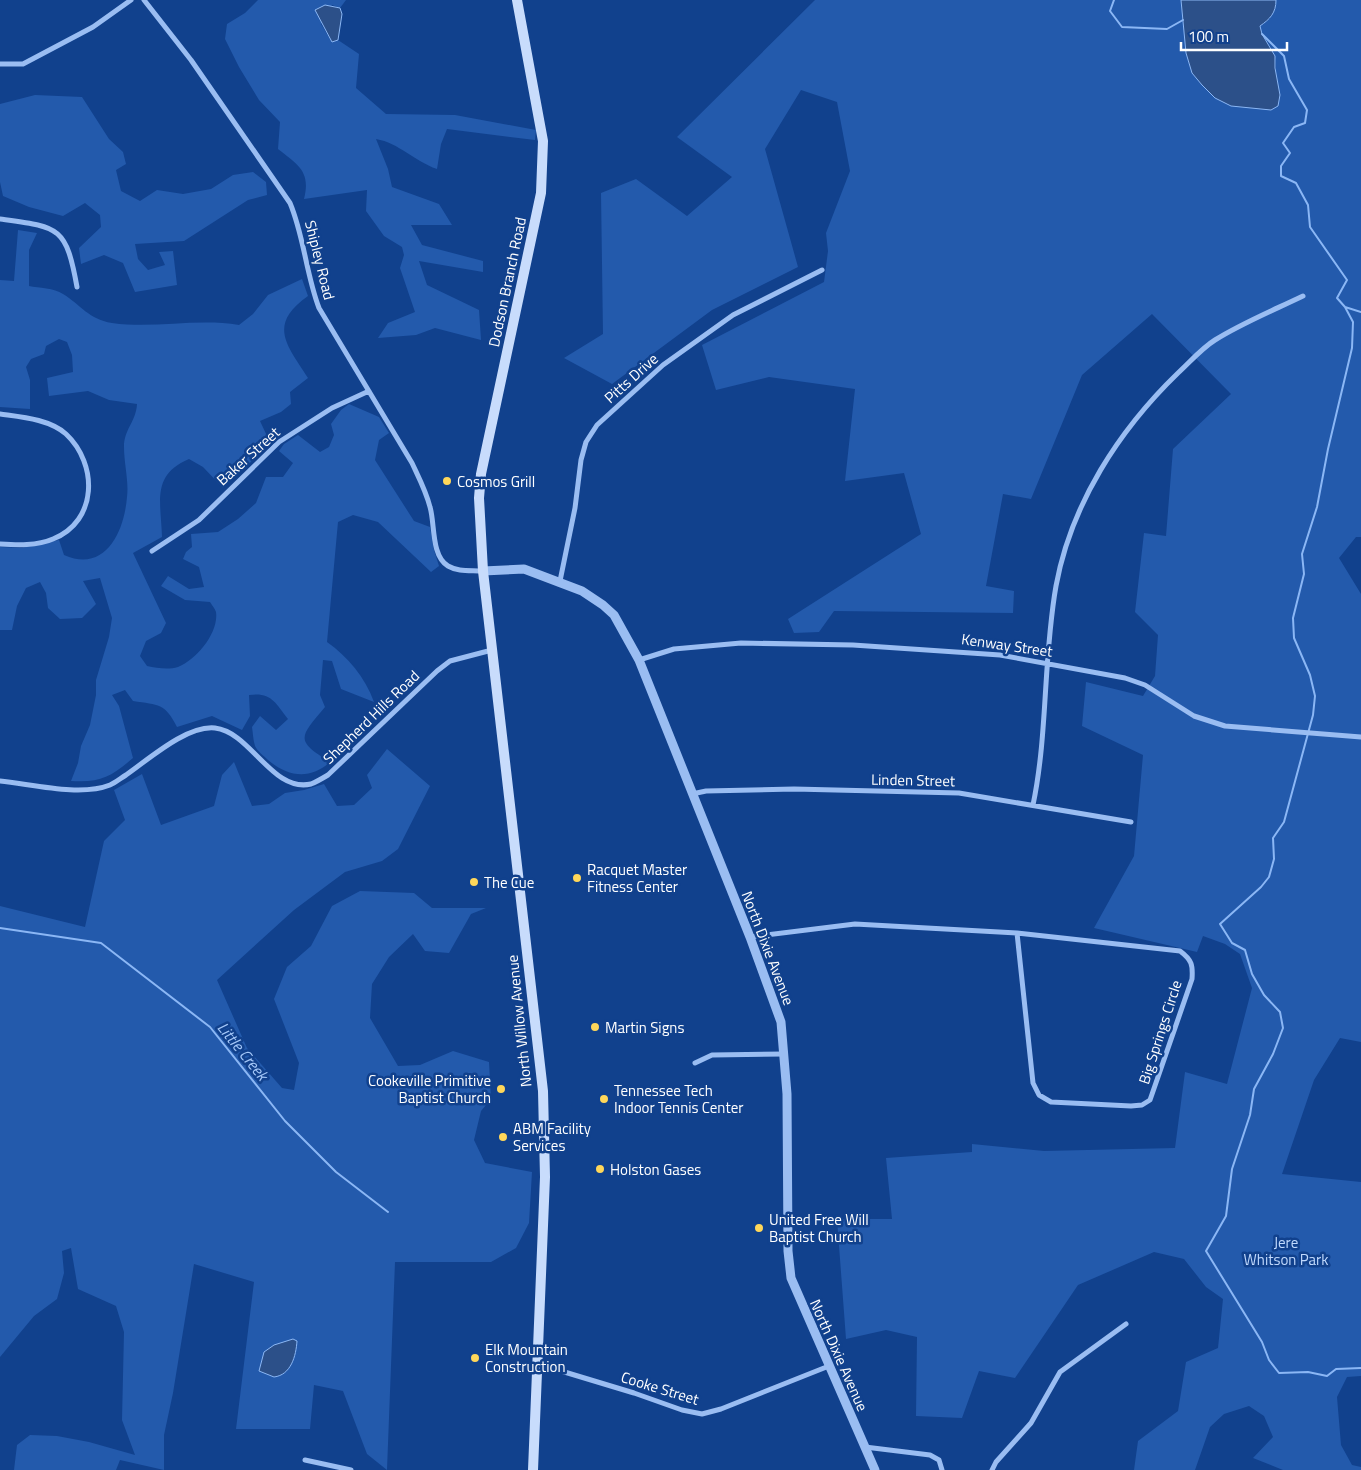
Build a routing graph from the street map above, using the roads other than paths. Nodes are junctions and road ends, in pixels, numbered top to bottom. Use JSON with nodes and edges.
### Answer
{"nodes":[{"id":1,"x":131,"y":0,"type":"edge"},
{"id":2,"x":144,"y":0,"type":"edge"},
{"id":3,"x":517,"y":0,"type":"edge"},
{"id":4,"x":0,"y":64,"type":"edge"},
{"id":5,"x":0,"y":219,"type":"edge"},
{"id":6,"x":822,"y":270,"type":"dead end"},
{"id":7,"x":76,"y":287,"type":"dead end"},
{"id":8,"x":1303,"y":296,"type":"dead end"},
{"id":9,"x":369,"y":391,"type":"junction"},
{"id":10,"x":0,"y":414,"type":"edge"},
{"id":11,"x":0,"y":544,"type":"edge"},
{"id":12,"x":152,"y":551,"type":"dead end"},
{"id":13,"x":483,"y":571,"type":"junction"},
{"id":14,"x":560,"y":581,"type":"junction"},
{"id":15,"x":492,"y":650,"type":"junction"},
{"id":16,"x":639,"y":660,"type":"junction"},
{"id":17,"x":1046,"y":662,"type":"junction"},
{"id":18,"x":1361,"y":737,"type":"edge"},
{"id":19,"x":0,"y":781,"type":"edge"},
{"id":20,"x":692,"y":794,"type":"junction"},
{"id":21,"x":1033,"y":805,"type":"junction"},
{"id":22,"x":1131,"y":822,"type":"dead end"},
{"id":23,"x":1017,"y":933,"type":"junction"},
{"id":24,"x":750,"y":937,"type":"junction"},
{"id":25,"x":785,"y":1054,"type":"junction"},
{"id":26,"x":695,"y":1064,"type":"dead end"},
{"id":27,"x":1126,"y":1324,"type":"dead end"},
{"id":28,"x":538,"y":1364,"type":"junction"},
{"id":29,"x":829,"y":1366,"type":"junction"},
{"id":30,"x":865,"y":1447,"type":"junction"},
{"id":31,"x":305,"y":1460,"type":"dead end"},
{"id":32,"x":351,"y":1470,"type":"edge"},
{"id":33,"x":533,"y":1470,"type":"edge"},
{"id":34,"x":876,"y":1470,"type":"edge"},
{"id":35,"x":942,"y":1470,"type":"edge"},
{"id":36,"x":992,"y":1470,"type":"edge"}],
"edges":[{"from":1,"to":4,"type":"street"},
{"from":2,"to":9,"type":"street","name":"Shipley Road"},
{"from":3,"to":13,"type":"main road","name":"Dodson Branch Road"},
{"from":5,"to":7,"type":"street"},
{"from":6,"to":14,"type":"street","name":"Pitts Drive"},
{"from":8,"to":17,"type":"street"},
{"from":9,"to":12,"type":"street","name":"Baker Street"},
{"from":9,"to":13,"type":"street","name":"Shipley Road"},
{"from":10,"to":11,"type":"street"},
{"from":13,"to":14,"type":"street","name":"North Dixie Avenue"},
{"from":13,"to":15,"type":"main road","name":"North Willow Avenue"},
{"from":14,"to":16,"type":"street","name":"North Dixie Avenue"},
{"from":15,"to":19,"type":"street","name":"Shepherd Hills Road"},
{"from":15,"to":28,"type":"main road","name":"North Willow Avenue"},
{"from":16,"to":17,"type":"street","name":"Kenway Street"},
{"from":16,"to":20,"type":"street","name":"North Dixie Avenue"},
{"from":17,"to":18,"type":"street","name":"Kenway Street"},
{"from":17,"to":21,"type":"street"},
{"from":20,"to":21,"type":"street","name":"Linden Street"},
{"from":20,"to":24,"type":"street","name":"North Dixie Avenue"},
{"from":21,"to":22,"type":"street","name":"Linden Street"},
{"from":23,"to":23,"type":"street","name":"Big Springs Circle"},
{"from":23,"to":24,"type":"street","name":"Big Springs Circle"},
{"from":24,"to":25,"type":"street","name":"North Dixie Avenue"},
{"from":25,"to":26,"type":"street"},
{"from":25,"to":29,"type":"street","name":"North Dixie Avenue"},
{"from":27,"to":36,"type":"street"},
{"from":28,"to":29,"type":"street","name":"Cooke Street"},
{"from":28,"to":33,"type":"main road","name":"North Willow Avenue"},
{"from":29,"to":30,"type":"street","name":"North Dixie Avenue"},
{"from":30,"to":34,"type":"street","name":"North Dixie Avenue"},
{"from":30,"to":35,"type":"street"},
{"from":31,"to":32,"type":"street"}]}
